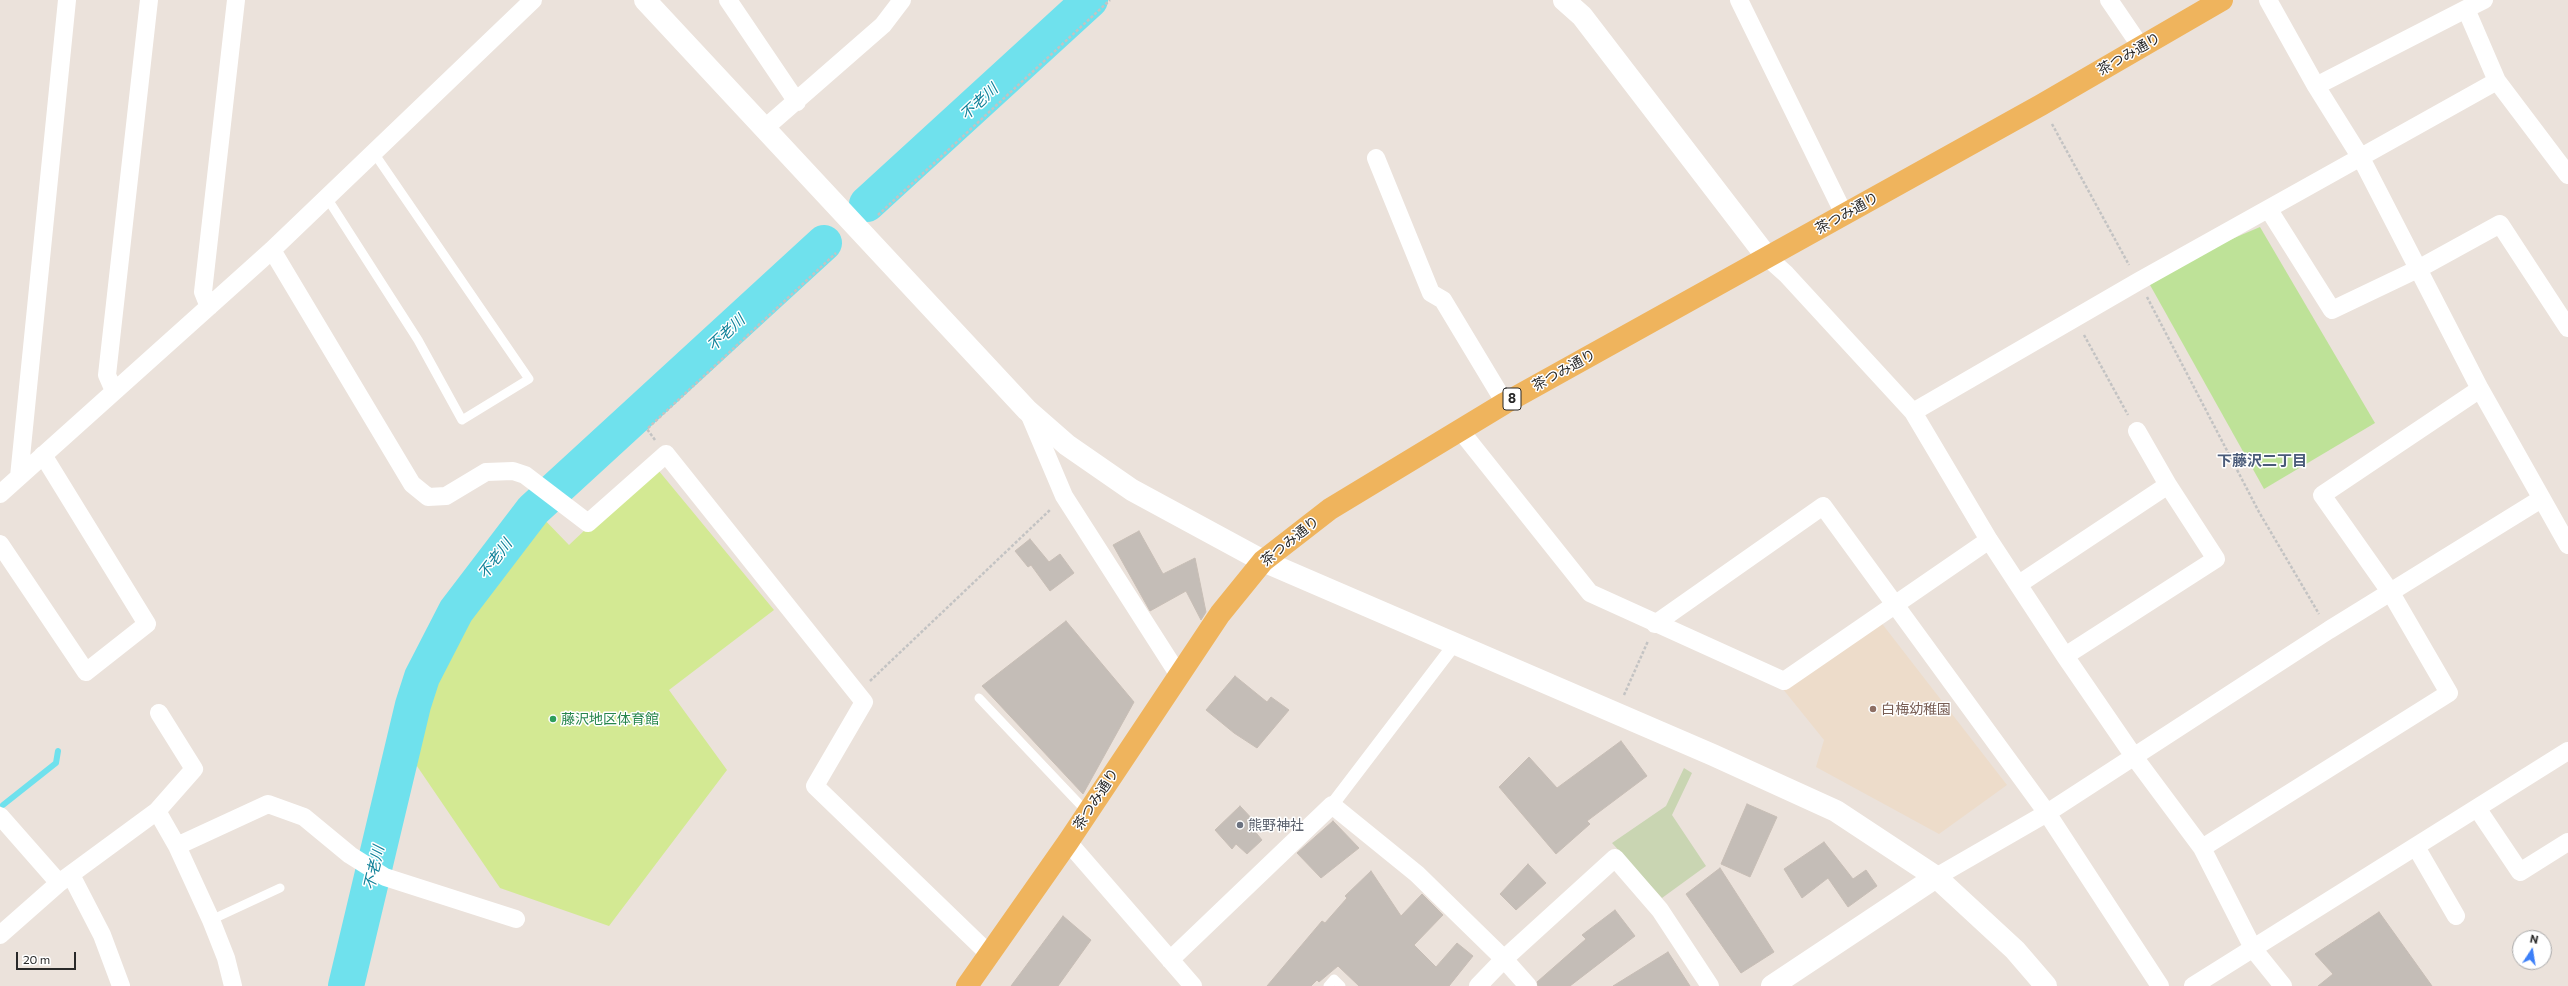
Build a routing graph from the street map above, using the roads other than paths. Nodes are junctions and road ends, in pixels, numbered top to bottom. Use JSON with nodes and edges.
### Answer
{"nodes":[{"id":1,"x":67,"y":0,"type":"edge"},
{"id":2,"x":148,"y":0,"type":"edge"},
{"id":3,"x":236,"y":0,"type":"edge"},
{"id":4,"x":533,"y":0,"type":"edge"},
{"id":5,"x":645,"y":0,"type":"edge"},
{"id":6,"x":728,"y":0,"type":"edge"},
{"id":7,"x":902,"y":0,"type":"edge"},
{"id":8,"x":1564,"y":0,"type":"edge"},
{"id":9,"x":1740,"y":0,"type":"edge"},
{"id":10,"x":2109,"y":0,"type":"edge"},
{"id":11,"x":2222,"y":0,"type":"edge"},
{"id":12,"x":2268,"y":0,"type":"edge"},
{"id":13,"x":2484,"y":0,"type":"edge"},
{"id":14,"x":1580,"y":8,"type":"edge"},
{"id":15,"x":2466,"y":9,"type":"junction"},
{"id":16,"x":2141,"y":47,"type":"junction"},
{"id":17,"x":2497,"y":81,"type":"junction"},
{"id":18,"x":2316,"y":86,"type":"junction"},
{"id":19,"x":797,"y":102,"type":"junction"},
{"id":20,"x":765,"y":128,"type":"junction"},
{"id":21,"x":374,"y":153,"type":"junction"},
{"id":22,"x":1376,"y":158,"type":"dead end"},
{"id":23,"x":2361,"y":158,"type":"junction"},
{"id":24,"x":2567,"y":172,"type":"edge"},
{"id":25,"x":327,"y":198,"type":"junction"},
{"id":26,"x":2269,"y":210,"type":"junction"},
{"id":27,"x":1844,"y":214,"type":"junction"},
{"id":28,"x":272,"y":250,"type":"junction"},
{"id":29,"x":1767,"y":257,"type":"junction"},
{"id":30,"x":2420,"y":268,"type":"junction"},
{"id":31,"x":209,"y":307,"type":"junction"},
{"id":32,"x":2568,"y":328,"type":"edge"},
{"id":33,"x":2480,"y":389,"type":"junction"},
{"id":34,"x":114,"y":391,"type":"junction"},
{"id":35,"x":1505,"y":403,"type":"junction"},
{"id":36,"x":1027,"y":410,"type":"junction"},
{"id":37,"x":1913,"y":412,"type":"junction"},
{"id":38,"x":1460,"y":430,"type":"junction"},
{"id":39,"x":2137,"y":431,"type":"road end"},
{"id":40,"x":43,"y":455,"type":"junction"},
{"id":41,"x":19,"y":477,"type":"junction"},
{"id":42,"x":2168,"y":486,"type":"junction"},
{"id":43,"x":0,"y":494,"type":"edge"},
{"id":44,"x":2541,"y":499,"type":"junction"},
{"id":45,"x":1990,"y":540,"type":"junction"},
{"id":46,"x":0,"y":544,"type":"edge"},
{"id":47,"x":2568,"y":545,"type":"edge"},
{"id":48,"x":1263,"y":561,"type":"junction"},
{"id":49,"x":2019,"y":584,"type":"junction"},
{"id":50,"x":2391,"y":592,"type":"junction"},
{"id":51,"x":1894,"y":605,"type":"junction"},
{"id":52,"x":1655,"y":624,"type":"junction"},
{"id":53,"x":1454,"y":645,"type":"junction"},
{"id":54,"x":2065,"y":656,"type":"junction"},
{"id":55,"x":1178,"y":674,"type":"junction"},
{"id":56,"x":979,"y":698,"type":"dead end"},
{"id":57,"x":159,"y":713,"type":"dead end"},
{"id":58,"x":2568,"y":751,"type":"edge"},
{"id":59,"x":2135,"y":758,"type":"junction"},
{"id":60,"x":1332,"y":805,"type":"junction"},
{"id":61,"x":2477,"y":808,"type":"junction"},
{"id":62,"x":157,"y":811,"type":"junction"},
{"id":63,"x":1087,"y":812,"type":"junction"},
{"id":64,"x":2047,"y":813,"type":"junction"},
{"id":65,"x":0,"y":816,"type":"edge"},
{"id":66,"x":1068,"y":842,"type":"junction"},
{"id":67,"x":2568,"y":842,"type":"edge"},
{"id":68,"x":178,"y":846,"type":"junction"},
{"id":69,"x":2416,"y":847,"type":"junction"},
{"id":70,"x":2202,"y":848,"type":"junction"},
{"id":71,"x":1936,"y":877,"type":"junction"},
{"id":72,"x":65,"y":879,"type":"junction"},
{"id":73,"x":280,"y":888,"type":"dead end"},
{"id":74,"x":2456,"y":916,"type":"dead end"},
{"id":75,"x":211,"y":920,"type":"junction"},
{"id":76,"x":516,"y":920,"type":"dead end"},
{"id":77,"x":0,"y":935,"type":"edge"},
{"id":78,"x":2254,"y":950,"type":"junction"},
{"id":79,"x":989,"y":954,"type":"junction"},
{"id":80,"x":1504,"y":959,"type":"junction"},
{"id":81,"x":1170,"y":960,"type":"junction"},
{"id":82,"x":121,"y":986,"type":"edge"},
{"id":83,"x":233,"y":986,"type":"edge"},
{"id":84,"x":967,"y":986,"type":"edge"},
{"id":85,"x":1193,"y":986,"type":"edge"},
{"id":86,"x":1328,"y":986,"type":"edge"},
{"id":87,"x":1341,"y":986,"type":"edge"},
{"id":88,"x":1478,"y":986,"type":"edge"},
{"id":89,"x":1528,"y":986,"type":"edge"},
{"id":90,"x":1710,"y":986,"type":"edge"},
{"id":91,"x":1772,"y":986,"type":"edge"},
{"id":92,"x":2046,"y":986,"type":"edge"},
{"id":93,"x":2160,"y":986,"type":"edge"},
{"id":94,"x":2193,"y":986,"type":"edge"},
{"id":95,"x":2283,"y":986,"type":"edge"}],
"edges":[{"from":1,"to":41,"type":"street"},
{"from":2,"to":34,"type":"street"},
{"from":3,"to":31,"type":"street"},
{"from":4,"to":21,"type":"street"},
{"from":5,"to":20,"type":"street"},
{"from":6,"to":19,"type":"street"},
{"from":7,"to":19,"type":"street"},
{"from":8,"to":14,"type":"street"},
{"from":9,"to":27,"type":"street"},
{"from":10,"to":16,"type":"street"},
{"from":11,"to":16,"type":"main road","name":"茶つみ通り","number":"8"},
{"from":12,"to":18,"type":"street"},
{"from":13,"to":15,"type":"street"},
{"from":14,"to":29,"type":"street"},
{"from":15,"to":17,"type":"street"},
{"from":15,"to":18,"type":"street"},
{"from":16,"to":27,"type":"main road","name":"茶つみ通り","number":"8"},
{"from":17,"to":23,"type":"street"},
{"from":17,"to":24,"type":"street"},
{"from":18,"to":23,"type":"street"},
{"from":19,"to":20,"type":"street"},
{"from":20,"to":36,"type":"street"},
{"from":21,"to":25,"type":"street"},
{"from":21,"to":25,"type":"lane"},
{"from":22,"to":35,"type":"street"},
{"from":23,"to":26,"type":"street"},
{"from":23,"to":30,"type":"street"},
{"from":25,"to":28,"type":"street"},
{"from":26,"to":30,"type":"street"},
{"from":26,"to":37,"type":"street"},
{"from":27,"to":29,"type":"main road","name":"茶つみ通り","number":"8"},
{"from":28,"to":31,"type":"street"},
{"from":28,"to":79,"type":"street"},
{"from":29,"to":35,"type":"main road","name":"茶つみ通り","number":"8"},
{"from":29,"to":37,"type":"street"},
{"from":30,"to":32,"type":"street"},
{"from":30,"to":33,"type":"street"},
{"from":31,"to":34,"type":"street"},
{"from":33,"to":44,"type":"street"},
{"from":33,"to":50,"type":"street"},
{"from":34,"to":40,"type":"street"},
{"from":35,"to":38,"type":"main road","name":"茶つみ通り","number":"8"},
{"from":36,"to":48,"type":"street"},
{"from":36,"to":55,"type":"street"},
{"from":37,"to":45,"type":"street"},
{"from":38,"to":48,"type":"main road","name":"茶つみ通り","number":"8"},
{"from":38,"to":52,"type":"street"},
{"from":39,"to":42,"type":"street"},
{"from":40,"to":41,"type":"street"},
{"from":40,"to":46,"type":"street"},
{"from":41,"to":43,"type":"street"},
{"from":42,"to":49,"type":"street"},
{"from":42,"to":54,"type":"street"},
{"from":44,"to":47,"type":"street"},
{"from":44,"to":50,"type":"street"},
{"from":45,"to":49,"type":"street"},
{"from":45,"to":51,"type":"street"},
{"from":48,"to":53,"type":"street"},
{"from":48,"to":55,"type":"main road","name":"茶つみ通り","number":"8"},
{"from":49,"to":54,"type":"street"},
{"from":50,"to":59,"type":"street"},
{"from":50,"to":70,"type":"street"},
{"from":51,"to":52,"type":"street"},
{"from":51,"to":52,"type":"street"},
{"from":51,"to":64,"type":"street"},
{"from":53,"to":60,"type":"street"},
{"from":53,"to":71,"type":"street"},
{"from":54,"to":59,"type":"street"},
{"from":55,"to":63,"type":"main road","name":"茶つみ通り","number":"8"},
{"from":56,"to":63,"type":"lane"},
{"from":57,"to":62,"type":"street"},
{"from":58,"to":61,"type":"street"},
{"from":59,"to":64,"type":"street"},
{"from":59,"to":70,"type":"street"},
{"from":60,"to":80,"type":"street"},
{"from":60,"to":81,"type":"street"},
{"from":61,"to":67,"type":"street"},
{"from":61,"to":69,"type":"street"},
{"from":62,"to":68,"type":"street"},
{"from":62,"to":72,"type":"street"},
{"from":63,"to":66,"type":"main road","name":"茶つみ通り","number":"8"},
{"from":64,"to":71,"type":"street"},
{"from":64,"to":93,"type":"street"},
{"from":65,"to":72,"type":"street"},
{"from":66,"to":79,"type":"main road","name":"茶つみ通り","number":"8"},
{"from":66,"to":81,"type":"street"},
{"from":68,"to":75,"type":"street"},
{"from":68,"to":76,"type":"street"},
{"from":69,"to":74,"type":"street"},
{"from":69,"to":78,"type":"street"},
{"from":70,"to":78,"type":"street"},
{"from":71,"to":91,"type":"street"},
{"from":71,"to":92,"type":"street"},
{"from":72,"to":77,"type":"street"},
{"from":72,"to":82,"type":"street"},
{"from":73,"to":75,"type":"lane"},
{"from":75,"to":83,"type":"street"},
{"from":78,"to":94,"type":"street"},
{"from":78,"to":95,"type":"street"},
{"from":79,"to":84,"type":"main road","name":"茶つみ通り","number":"8"},
{"from":80,"to":88,"type":"street"},
{"from":80,"to":89,"type":"street"},
{"from":80,"to":90,"type":"street"},
{"from":81,"to":85,"type":"street"},
{"from":86,"to":87,"type":"lane"}]}
